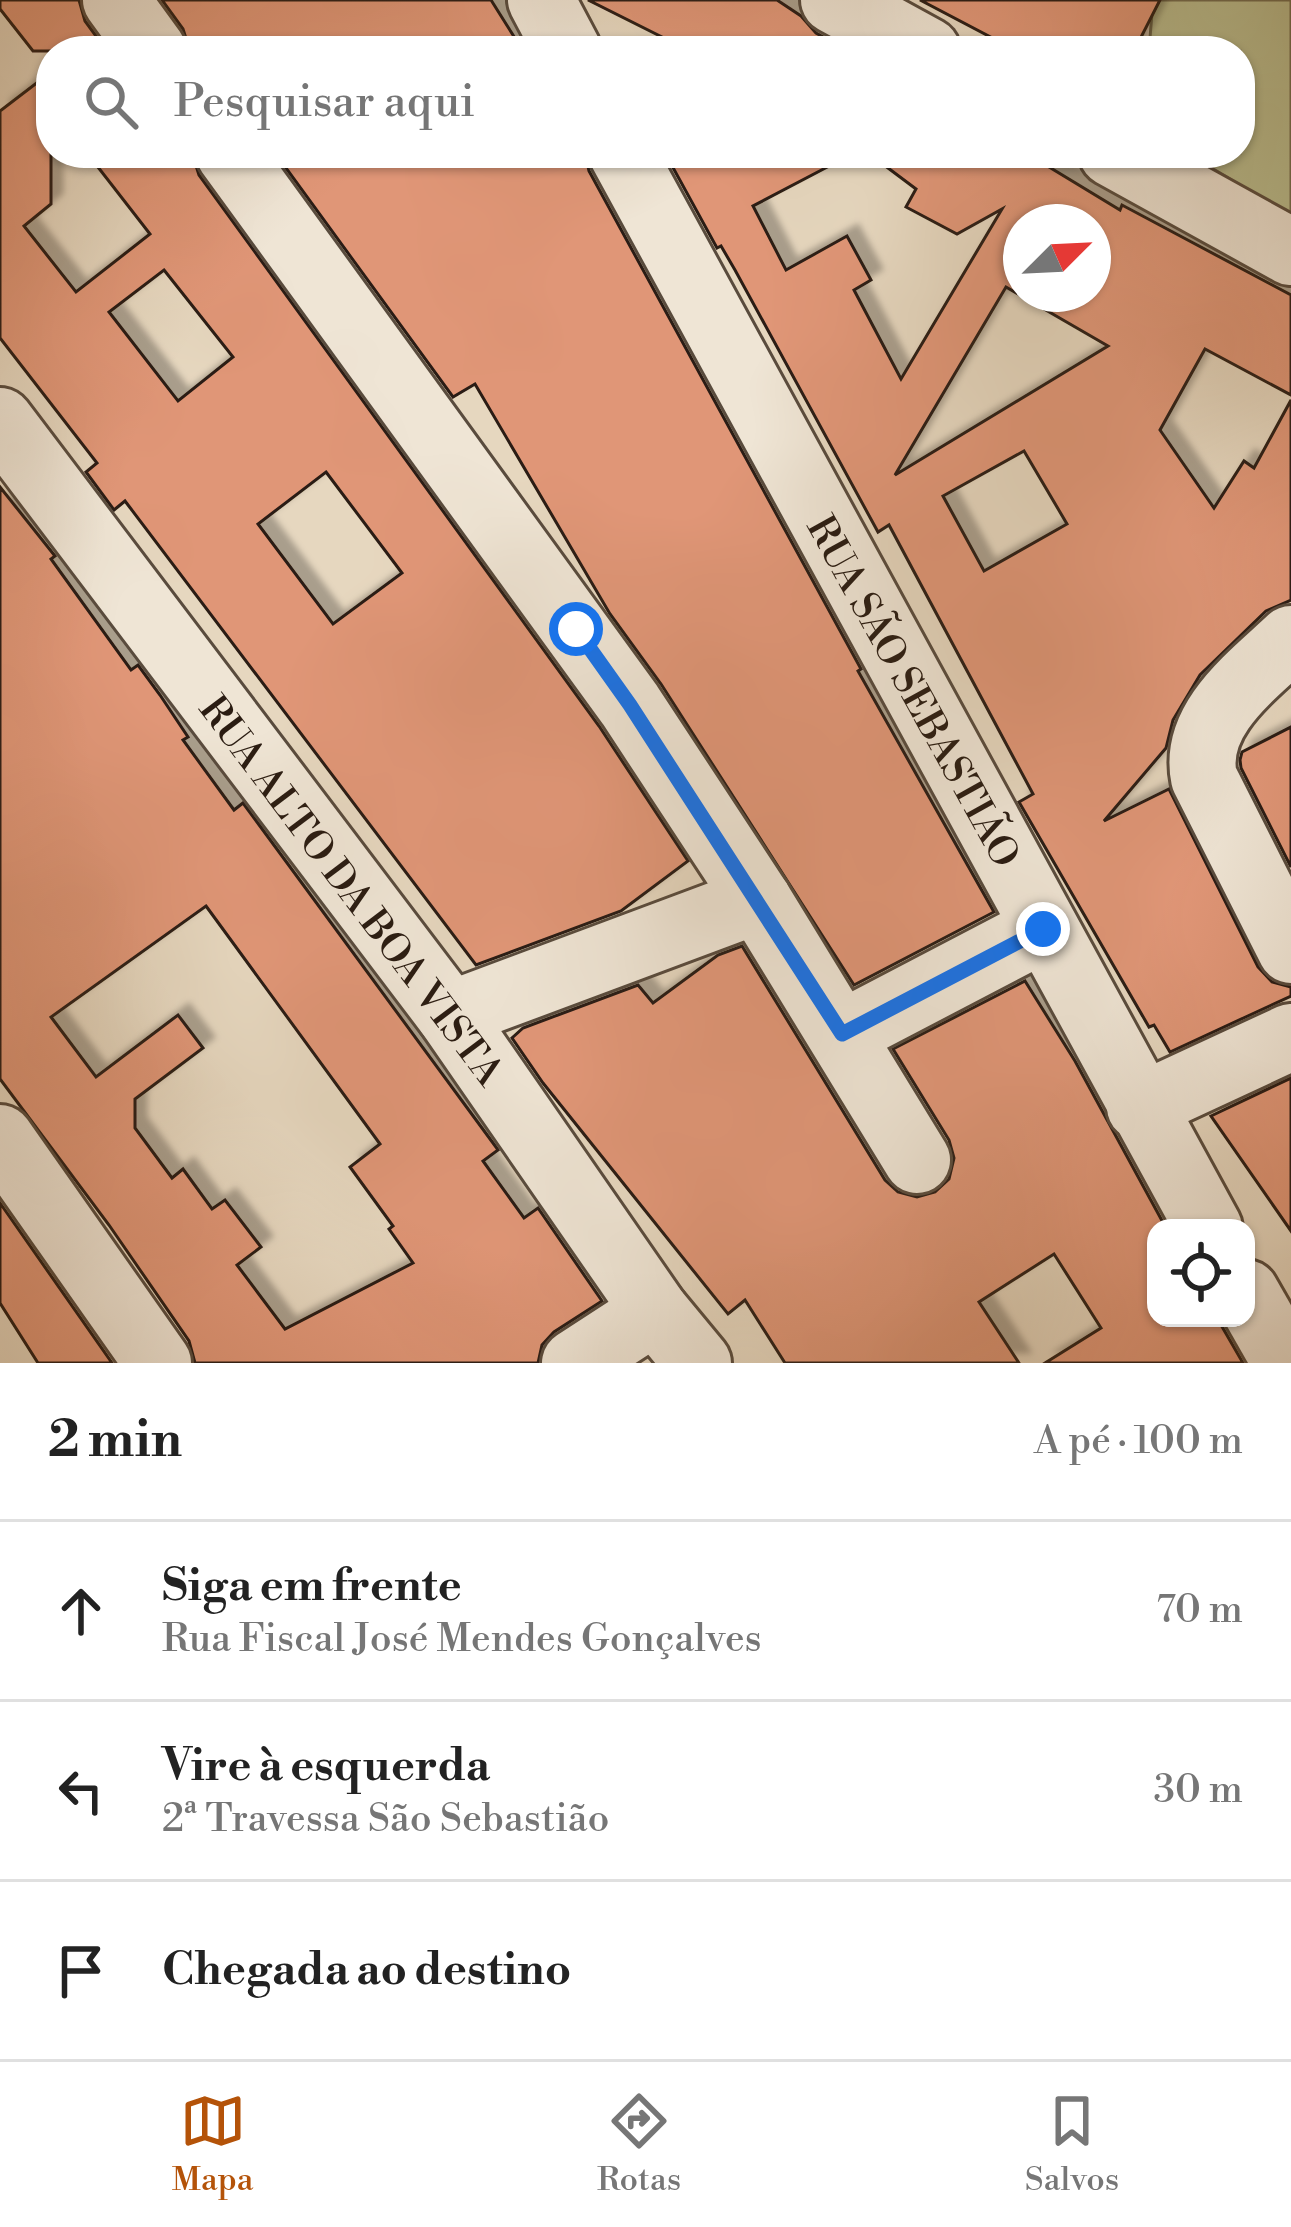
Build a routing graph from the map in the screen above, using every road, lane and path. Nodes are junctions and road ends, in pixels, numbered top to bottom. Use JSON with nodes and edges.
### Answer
{"nodes":[{"id":1,"x":116,"y":0,"type":"edge"},
{"id":2,"x":541,"y":0,"type":"edge"},
{"id":3,"x":834,"y":0,"type":"edge"},
{"id":4,"x":143,"y":36,"type":"edge"},
{"id":5,"x":560,"y":36,"type":"edge"},
{"id":6,"x":900,"y":36,"type":"edge"},
{"id":7,"x":240,"y":168,"type":"edge"},
{"id":8,"x":630,"y":168,"type":"edge"},
{"id":9,"x":1139,"y":168,"type":"edge"},
{"id":10,"x":1291,"y":252,"type":"edge"},
{"id":11,"x":0,"y":421,"type":"edge"},
{"id":12,"x":1291,"y":639,"type":"edge"},
{"id":13,"x":758,"y":900,"type":"junction"},
{"id":14,"x":1043,"y":929,"type":"junction"},
{"id":15,"x":1291,"y":950,"type":"edge"},
{"id":16,"x":450,"y":1015,"type":"junction"},
{"id":17,"x":842,"y":1034,"type":"junction"},
{"id":18,"x":1291,"y":1036,"type":"edge"},
{"id":19,"x":1140,"y":1107,"type":"junction"},
{"id":20,"x":0,"y":1138,"type":"edge"},
{"id":21,"x":917,"y":1160,"type":"dead end"},
{"id":22,"x":1204,"y":1219,"type":"edge"},
{"id":23,"x":1255,"y":1309,"type":"edge"},
{"id":24,"x":655,"y":1311,"type":"junction"},
{"id":25,"x":158,"y":1363,"type":"edge"},
{"id":26,"x":575,"y":1363,"type":"edge"},
{"id":27,"x":698,"y":1363,"type":"edge"},
{"id":28,"x":1286,"y":1363,"type":"edge"}],
"edges":[{"from":1,"to":4,"type":"street"},
{"from":2,"to":5,"type":"street"},
{"from":3,"to":6,"type":"street"},
{"from":7,"to":13,"type":"street"},
{"from":8,"to":14,"type":"street","name":"RUA SÃO SEBASTIÃO"},
{"from":9,"to":10,"type":"street"},
{"from":11,"to":16,"type":"street","name":"RUA ALTO DA BOA VISTA"},
{"from":12,"to":15,"type":"street"},
{"from":13,"to":16,"type":"street"},
{"from":13,"to":17,"type":"street"},
{"from":14,"to":17,"type":"street"},
{"from":14,"to":19,"type":"street","name":"RUA SÃO SEBASTIÃO"},
{"from":16,"to":24,"type":"street","name":"RUA ALTO DA BOA VISTA"},
{"from":17,"to":21,"type":"street"},
{"from":18,"to":19,"type":"street"},
{"from":19,"to":22,"type":"street","name":"RUA SÃO SEBASTIÃO"},
{"from":20,"to":25,"type":"street"},
{"from":23,"to":28,"type":"street"},
{"from":24,"to":26,"type":"street"},
{"from":24,"to":27,"type":"street","name":"RUA ALTO DA BOA VISTA"}]}
